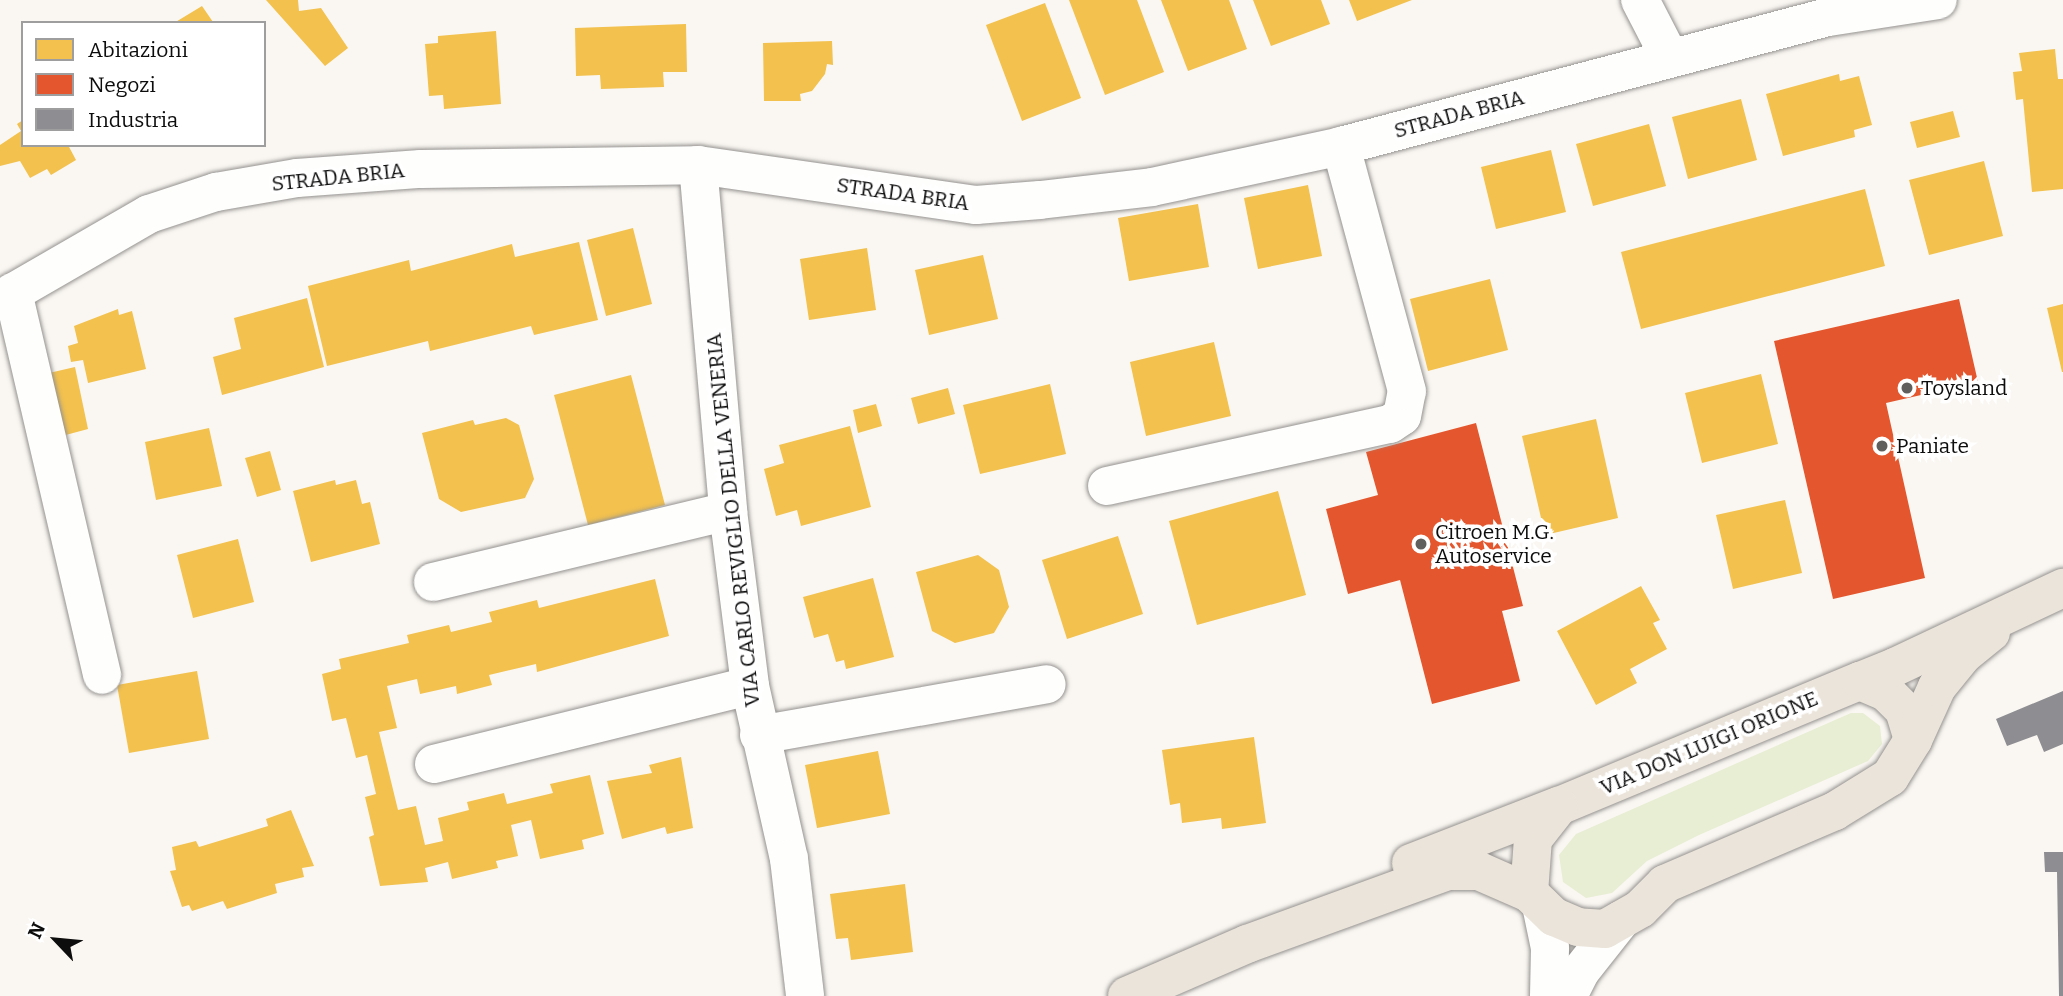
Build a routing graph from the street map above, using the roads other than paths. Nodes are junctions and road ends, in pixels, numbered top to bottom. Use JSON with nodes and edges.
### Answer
{"nodes":[{"id":1,"x":1640,"y":0,"type":"edge"},
{"id":2,"x":1938,"y":0,"type":"edge"},
{"id":3,"x":1670,"y":58,"type":"junction"},
{"id":4,"x":1341,"y":146,"type":"junction"},
{"id":5,"x":698,"y":165,"type":"junction"},
{"id":6,"x":7,"y":296,"type":"edge"},
{"id":7,"x":1107,"y":486,"type":"dead end"},
{"id":8,"x":728,"y":511,"type":"junction"},
{"id":9,"x":433,"y":582,"type":"dead end"},
{"id":10,"x":2063,"y":588,"type":"edge"},
{"id":11,"x":2028,"y":602,"type":"junction"},
{"id":12,"x":102,"y":675,"type":"dead end"},
{"id":13,"x":1860,"y":681,"type":"junction"},
{"id":14,"x":1047,"y":684,"type":"dead end"},
{"id":15,"x":750,"y":687,"type":"junction"},
{"id":16,"x":758,"y":735,"type":"junction"},
{"id":17,"x":1913,"y":740,"type":"junction"},
{"id":18,"x":433,"y":764,"type":"dead end"},
{"id":19,"x":1559,"y":806,"type":"junction"},
{"id":20,"x":1535,"y":899,"type":"junction"},
{"id":21,"x":1621,"y":920,"type":"junction"},
{"id":22,"x":1247,"y":944,"type":"junction"},
{"id":23,"x":806,"y":996,"type":"edge"},
{"id":24,"x":1127,"y":996,"type":"edge"},
{"id":25,"x":1549,"y":996,"type":"edge"},
{"id":26,"x":1568,"y":996,"type":"edge"}],
"edges":[{"from":1,"to":3,"type":"street"},
{"from":2,"to":3,"type":"street","name":"STRADA BRIA"},
{"from":3,"to":4,"type":"street","name":"STRADA BRIA"},
{"from":4,"to":5,"type":"street","name":"STRADA BRIA"},
{"from":4,"to":7,"type":"street"},
{"from":5,"to":6,"type":"street","name":"STRADA BRIA"},
{"from":5,"to":8,"type":"street","name":"VIA CARLO REVIGLIO DELLA VENERIA"},
{"from":6,"to":12,"type":"street"},
{"from":8,"to":9,"type":"street"},
{"from":8,"to":15,"type":"street","name":"VIA CARLO REVIGLIO DELLA VENERIA"},
{"from":10,"to":11,"type":"main road","name":"VIA DON LUIGI ORIONE"},
{"from":11,"to":13,"type":"main road","name":"VIA DON LUIGI ORIONE"},
{"from":11,"to":17,"type":"main road","name":"VIA DON LUIGI ORIONE"},
{"from":13,"to":17,"type":"main road"},
{"from":13,"to":19,"type":"main road","name":"VIA DON LUIGI ORIONE"},
{"from":14,"to":16,"type":"street"},
{"from":15,"to":16,"type":"street","name":"VIA CARLO REVIGLIO DELLA VENERIA"},
{"from":15,"to":18,"type":"street"},
{"from":16,"to":23,"type":"street","name":"VIA CARLO REVIGLIO DELLA VENERIA"},
{"from":17,"to":21,"type":"main road","name":"VIA DON LUIGI ORIONE"},
{"from":19,"to":20,"type":"main road","name":"VIA DON LUIGI ORIONE"},
{"from":19,"to":22,"type":"main road","name":"VIA DON LUIGI ORIONE"},
{"from":20,"to":21,"type":"main road","name":"VIA DON LUIGI ORIONE"},
{"from":20,"to":22,"type":"main road","name":"VIA DON LUIGI ORIONE"},
{"from":20,"to":25,"type":"street"},
{"from":21,"to":26,"type":"street"},
{"from":22,"to":24,"type":"main road","name":"VIA DON LUIGI ORIONE"}]}
